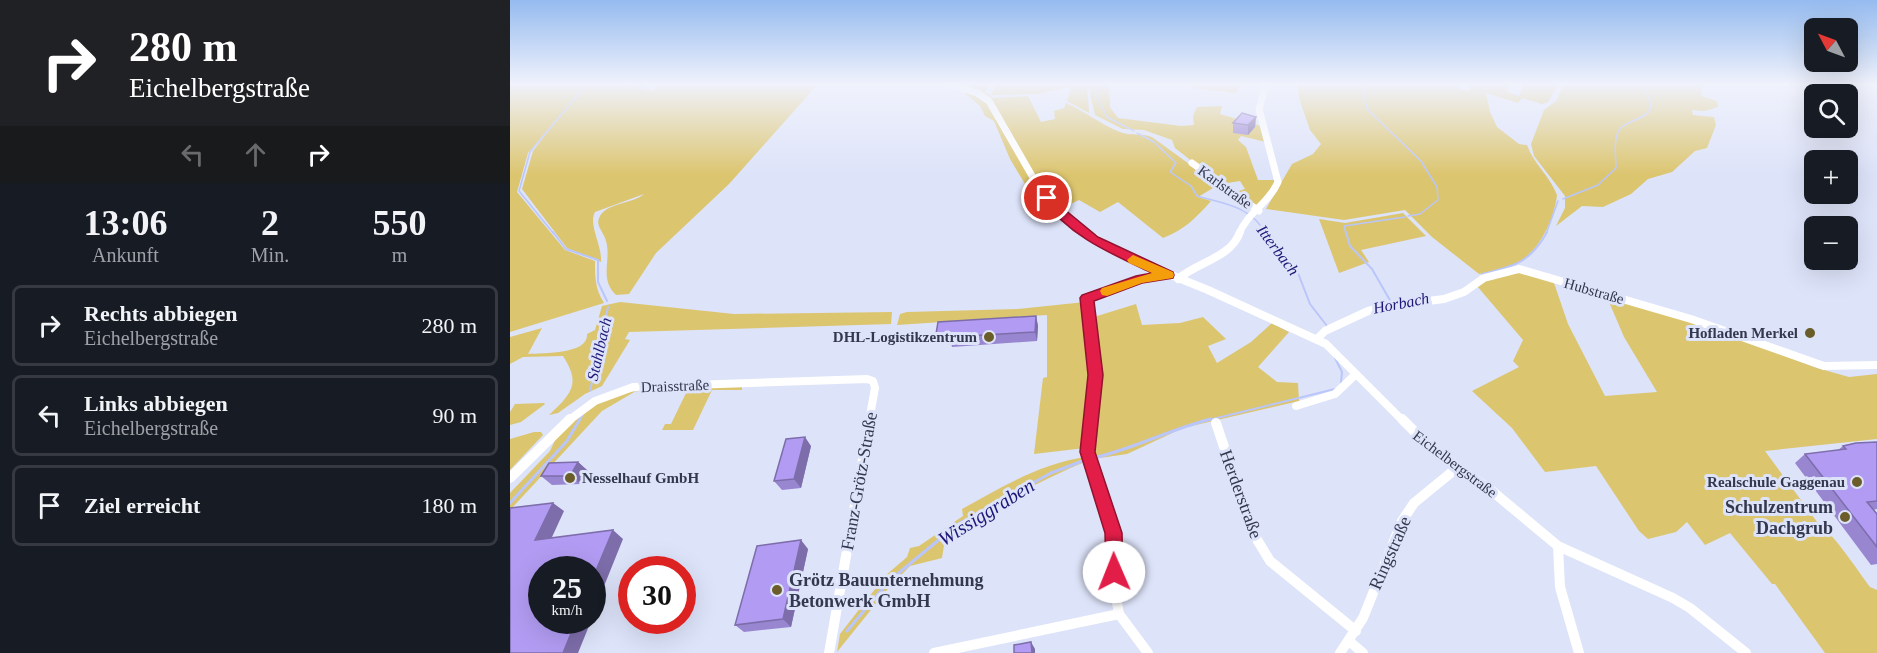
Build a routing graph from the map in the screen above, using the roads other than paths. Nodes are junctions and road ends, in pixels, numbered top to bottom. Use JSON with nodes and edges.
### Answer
{"nodes":[{"id":1,"x":997,"y":114,"type":"edge"},
{"id":2,"x":1260,"y":114,"type":"edge"},
{"id":3,"x":1192,"y":163,"type":"dead end"},
{"id":4,"x":1255,"y":214,"type":"junction"},
{"id":5,"x":1168,"y":275,"type":"junction"},
{"id":6,"x":1178,"y":279,"type":"junction"},
{"id":7,"x":1317,"y":339,"type":"junction"},
{"id":8,"x":1877,"y":365,"type":"edge"},
{"id":9,"x":1356,"y":374,"type":"junction"},
{"id":10,"x":873,"y":381,"type":"joint"},
{"id":11,"x":1296,"y":406,"type":"dead end"},
{"id":12,"x":1216,"y":423,"type":"dead end"},
{"id":13,"x":1458,"y":467,"type":"junction"},
{"id":14,"x":510,"y":478,"type":"edge"},
{"id":15,"x":1558,"y":546,"type":"junction"},
{"id":16,"x":1119,"y":614,"type":"junction"},
{"id":17,"x":1353,"y":636,"type":"junction"},
{"id":18,"x":829,"y":653,"type":"edge"},
{"id":19,"x":934,"y":653,"type":"edge"},
{"id":20,"x":1148,"y":653,"type":"edge"},
{"id":21,"x":1340,"y":653,"type":"edge"},
{"id":22,"x":1363,"y":653,"type":"edge"},
{"id":23,"x":1580,"y":653,"type":"edge"},
{"id":24,"x":1746,"y":653,"type":"edge"}],
"edges":[{"from":1,"to":5,"type":"street","name":"Eichelbergstraße"},
{"from":2,"to":4,"type":"street","name":"Karlstraße"},
{"from":3,"to":4,"type":"street","name":"Karlstraße"},
{"from":4,"to":6,"type":"street","name":"Karlstraße"},
{"from":5,"to":6,"type":"street","name":"Eichelbergstraße"},
{"from":5,"to":16,"type":"street"},
{"from":6,"to":7,"type":"street","name":"Eichelbergstraße"},
{"from":7,"to":8,"type":"street","name":"Hubstraße"},
{"from":7,"to":9,"type":"street","name":"Eichelbergstraße"},
{"from":9,"to":11,"type":"street"},
{"from":9,"to":13,"type":"street","name":"Eichelbergstraße"},
{"from":10,"to":14,"type":"street","name":"Draisstraße"},
{"from":10,"to":18,"type":"street","name":"Franz-Grötz-Straße"},
{"from":12,"to":17,"type":"street","name":"Herderstraße"},
{"from":13,"to":15,"type":"street","name":"Eichelbergstraße"},
{"from":13,"to":17,"type":"street","name":"Ringstraße"},
{"from":15,"to":23,"type":"street"},
{"from":15,"to":24,"type":"street","name":"Eichelbergstraße"},
{"from":16,"to":19,"type":"street"},
{"from":16,"to":20,"type":"street"},
{"from":17,"to":21,"type":"street","name":"Ringstraße"},
{"from":17,"to":22,"type":"street","name":"Herderstraße"}]}
